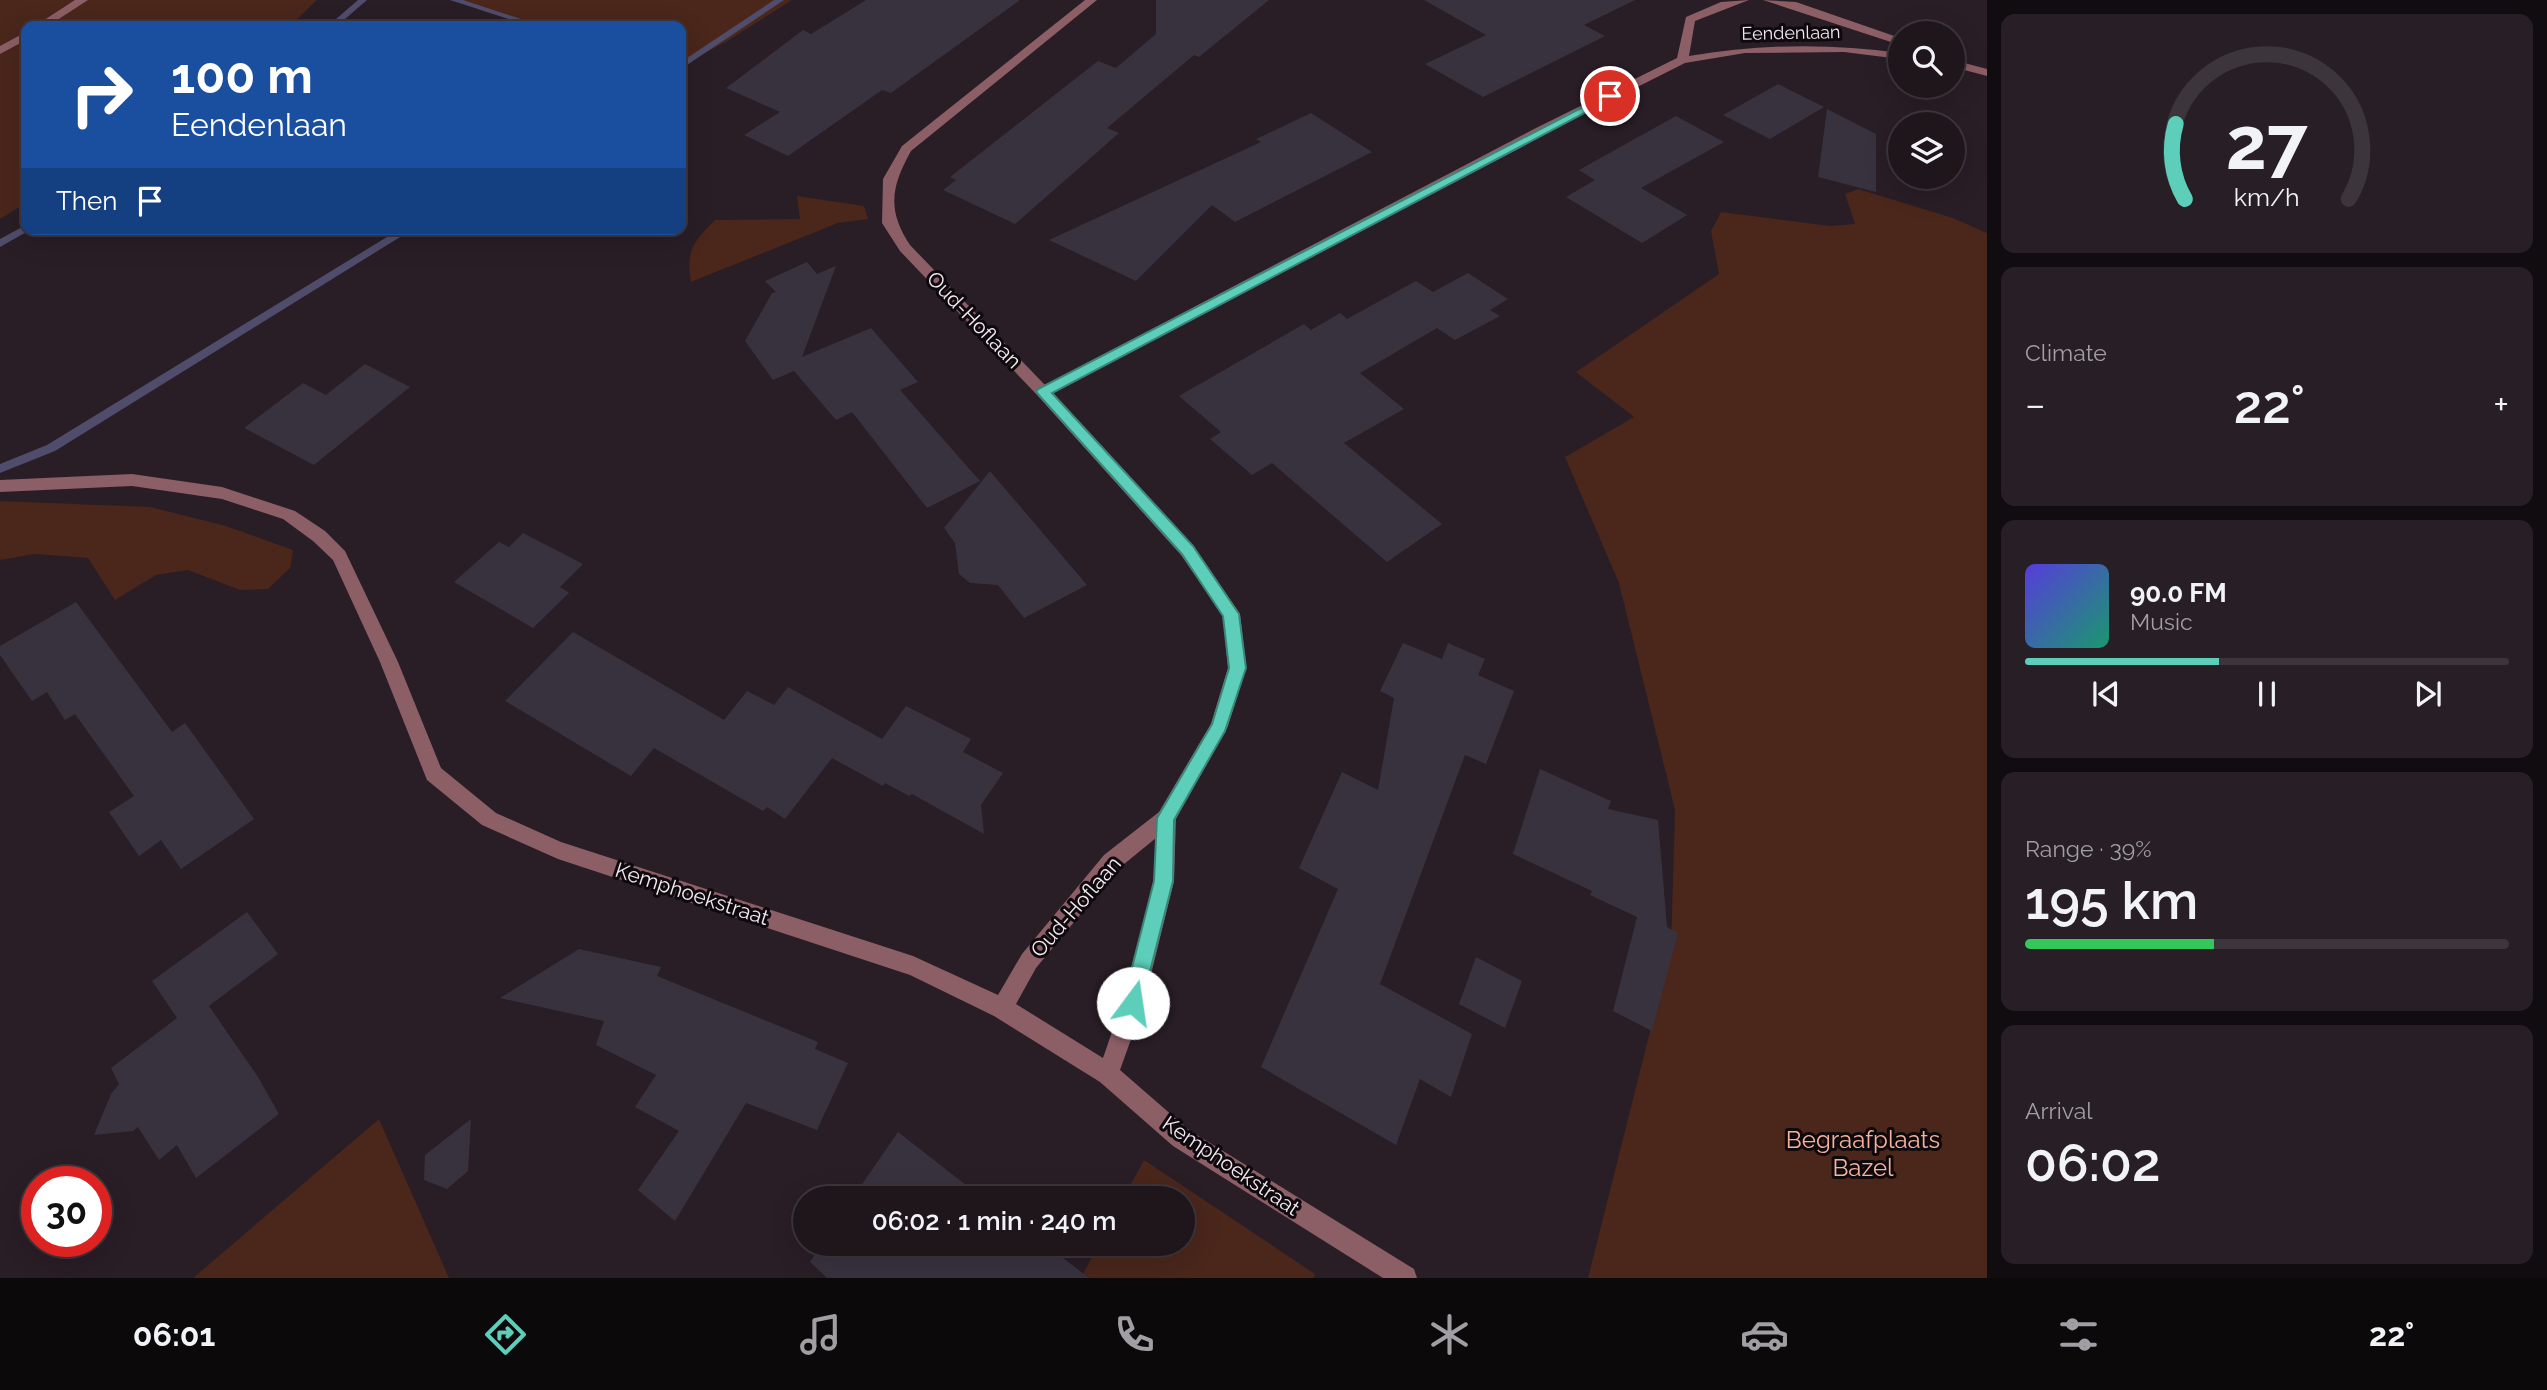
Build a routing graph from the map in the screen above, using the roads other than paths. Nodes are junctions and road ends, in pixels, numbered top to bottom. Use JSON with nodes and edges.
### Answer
{"nodes":[{"id":1,"x":83,"y":0,"type":"edge"},
{"id":2,"x":1092,"y":0,"type":"edge"},
{"id":3,"x":1744,"y":0,"type":"edge"},
{"id":4,"x":1768,"y":0,"type":"edge"},
{"id":5,"x":49,"y":21,"type":"edge"},
{"id":6,"x":21,"y":38,"type":"edge"},
{"id":7,"x":1888,"y":38,"type":"edge"},
{"id":8,"x":0,"y":51,"type":"edge"},
{"id":9,"x":1888,"y":54,"type":"edge"},
{"id":10,"x":1682,"y":60,"type":"junction"},
{"id":11,"x":1965,"y":67,"type":"edge"},
{"id":12,"x":1987,"y":73,"type":"edge"},
{"id":13,"x":1043,"y":392,"type":"junction"},
{"id":14,"x":0,"y":486,"type":"edge"},
{"id":15,"x":1166,"y":818,"type":"junction"},
{"id":16,"x":1002,"y":1008,"type":"junction"},
{"id":17,"x":1108,"y":1074,"type":"junction"},
{"id":18,"x":1405,"y":1278,"type":"edge"}],
"edges":[{"from":1,"to":5,"type":"street"},
{"from":2,"to":13,"type":"street","name":"Oud-Hoflaan"},
{"from":3,"to":10,"type":"street","name":"Eendenlaan"},
{"from":4,"to":7,"type":"street","name":"Eendenlaan"},
{"from":6,"to":8,"type":"street"},
{"from":9,"to":10,"type":"street","name":"Eendenlaan"},
{"from":10,"to":13,"type":"street","name":"Eendenlaan"},
{"from":11,"to":12,"type":"street"},
{"from":13,"to":15,"type":"street","name":"Oud-Hoflaan"},
{"from":14,"to":16,"type":"street","name":"Kemphoekstraat"},
{"from":15,"to":16,"type":"street","name":"Oud-Hoflaan"},
{"from":15,"to":17,"type":"street","name":"Oud-Hoflaan"},
{"from":16,"to":17,"type":"street","name":"Kemphoekstraat"},
{"from":17,"to":18,"type":"street","name":"Kemphoekstraat"}]}
